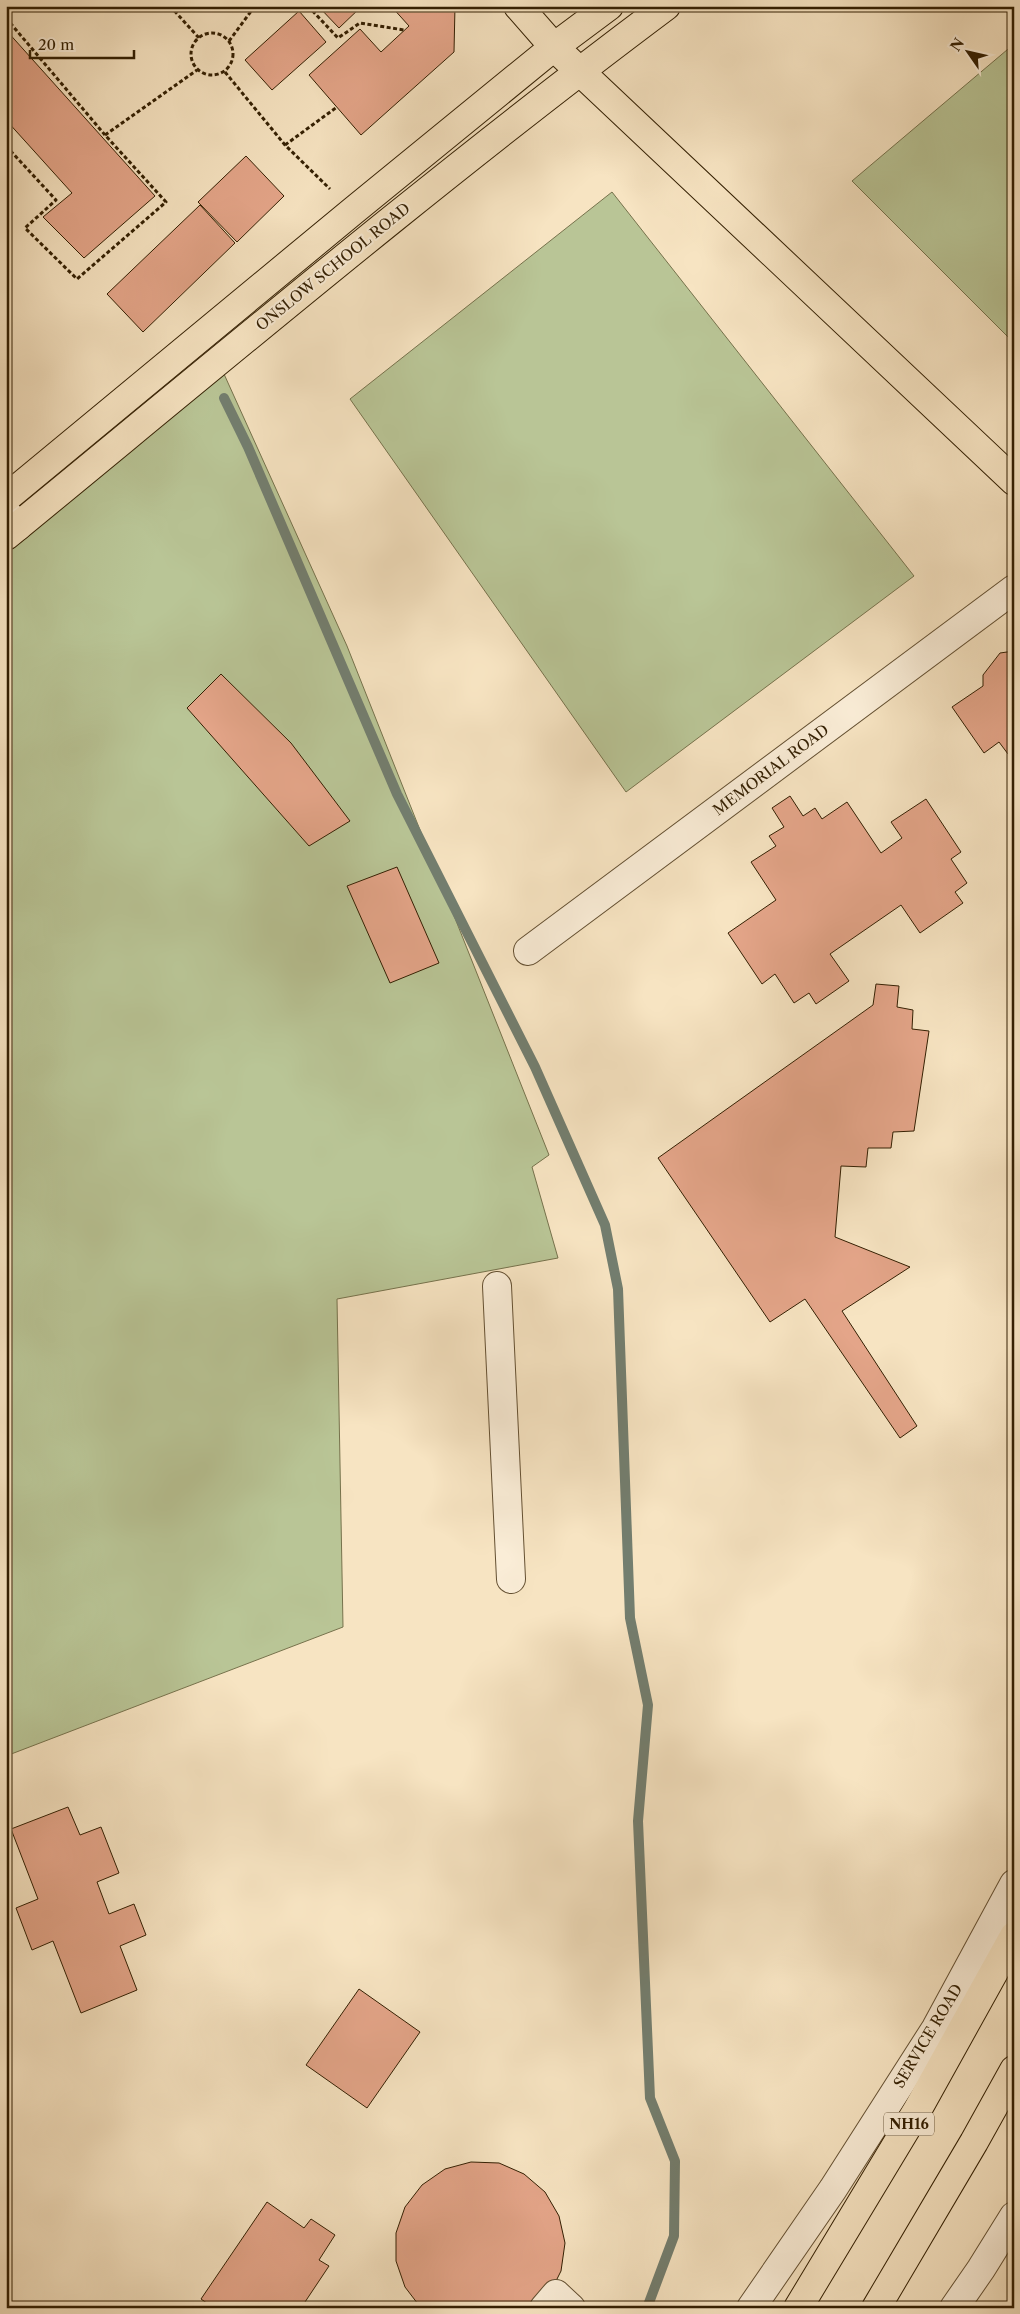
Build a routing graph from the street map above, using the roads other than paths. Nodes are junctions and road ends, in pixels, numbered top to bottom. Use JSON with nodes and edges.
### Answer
{"nodes":[{"id":1,"x":518,"y":6,"type":"edge"},
{"id":2,"x":609,"y":6,"type":"edge"},
{"id":3,"x":666,"y":6,"type":"edge"},
{"id":4,"x":554,"y":47,"type":"junction"},
{"id":5,"x":580,"y":70,"type":"junction"},
{"id":6,"x":1014,"y":481,"type":"edge"},
{"id":7,"x":6,"y":498,"type":"edge"},
{"id":8,"x":10,"y":525,"type":"edge"},
{"id":9,"x":1014,"y":589,"type":"edge"},
{"id":10,"x":528,"y":951,"type":"dead end"},
{"id":11,"x":497,"y":1286,"type":"dead end"},
{"id":12,"x":511,"y":1579,"type":"dead end"},
{"id":13,"x":1014,"y":1884,"type":"edge"},
{"id":14,"x":1014,"y":1936,"type":"edge"},
{"id":15,"x":1014,"y":2070,"type":"edge"},
{"id":16,"x":1014,"y":2216,"type":"edge"},
{"id":17,"x":752,"y":2304,"type":"edge"},
{"id":18,"x":544,"y":2308,"type":"edge"},
{"id":19,"x":571,"y":2308,"type":"edge"},
{"id":20,"x":798,"y":2308,"type":"edge"},
{"id":21,"x":876,"y":2308,"type":"edge"},
{"id":22,"x":954,"y":2308,"type":"edge"}],
"edges":[{"from":1,"to":4,"type":"main road"},
{"from":2,"to":4,"type":"main road","name":"ONSLOW SCHOOL ROAD"},
{"from":3,"to":5,"type":"main road","name":"ONSLOW SCHOOL ROAD"},
{"from":4,"to":5,"type":"main road"},
{"from":4,"to":7,"type":"main road","name":"ONSLOW SCHOOL ROAD"},
{"from":5,"to":6,"type":"main road"},
{"from":5,"to":8,"type":"main road","name":"ONSLOW SCHOOL ROAD"},
{"from":9,"to":10,"type":"street","name":"MEMORIAL ROAD"},
{"from":11,"to":12,"type":"street"},
{"from":13,"to":17,"type":"street","name":"SERVICE ROAD"},
{"from":14,"to":20,"type":"main road","number":"NH16"},
{"from":15,"to":21,"type":"main road"},
{"from":16,"to":22,"type":"street"},
{"from":18,"to":19,"type":"street"}]}
